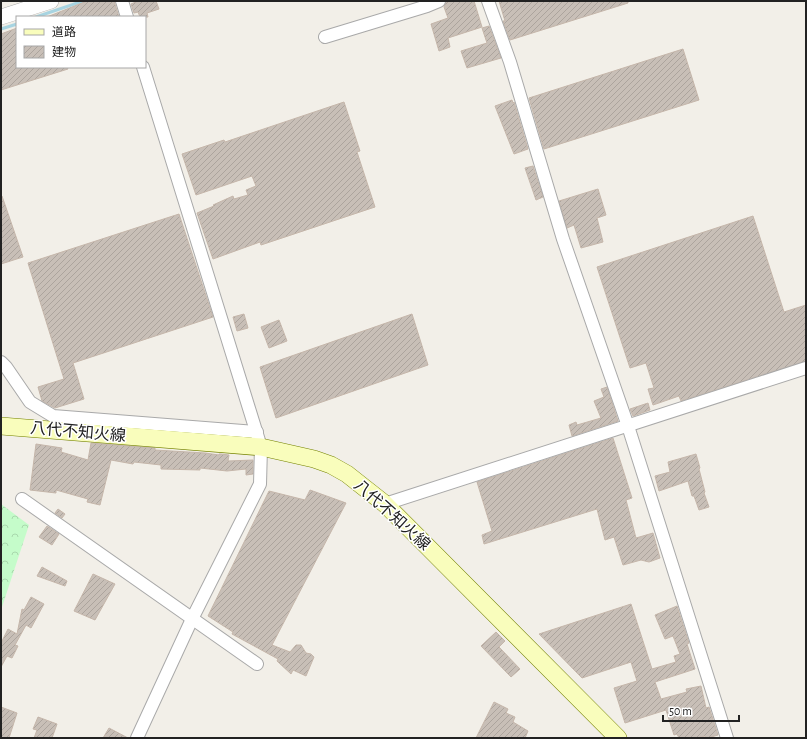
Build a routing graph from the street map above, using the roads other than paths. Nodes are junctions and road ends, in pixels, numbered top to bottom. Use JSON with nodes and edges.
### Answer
{"nodes":[{"id":1,"x":51,"y":1,"type":"edge"},
{"id":2,"x":122,"y":1,"type":"edge"},
{"id":3,"x":439,"y":1,"type":"edge"},
{"id":4,"x":488,"y":1,"type":"edge"},
{"id":5,"x":127,"y":16,"type":"edge"},
{"id":6,"x":1,"y":17,"type":"edge"},
{"id":7,"x":325,"y":38,"type":"dead end"},
{"id":8,"x":142,"y":68,"type":"edge"},
{"id":9,"x":1,"y":362,"type":"edge"},
{"id":10,"x":806,"y":368,"type":"edge"},
{"id":11,"x":1,"y":426,"type":"edge"},
{"id":12,"x":628,"y":426,"type":"junction"},
{"id":13,"x":259,"y":440,"type":"junction"},
{"id":14,"x":22,"y":499,"type":"dead end"},
{"id":15,"x":385,"y":504,"type":"junction"},
{"id":16,"x":192,"y":619,"type":"junction"},
{"id":17,"x":257,"y":664,"type":"dead end"},
{"id":18,"x":137,"y":738,"type":"edge"},
{"id":19,"x":618,"y":738,"type":"edge"},
{"id":20,"x":726,"y":738,"type":"edge"}],
"edges":[{"from":1,"to":6,"type":"street"},
{"from":2,"to":5,"type":"street"},
{"from":3,"to":7,"type":"street"},
{"from":4,"to":12,"type":"street"},
{"from":8,"to":13,"type":"street"},
{"from":9,"to":13,"type":"street"},
{"from":10,"to":12,"type":"street"},
{"from":11,"to":13,"type":"main road","name":"八代不知火線"},
{"from":12,"to":15,"type":"street"},
{"from":12,"to":20,"type":"street"},
{"from":13,"to":15,"type":"main road","name":"八代不知火線"},
{"from":13,"to":16,"type":"street"},
{"from":14,"to":16,"type":"street"},
{"from":15,"to":19,"type":"main road","name":"八代不知火線"},
{"from":16,"to":17,"type":"street"},
{"from":16,"to":18,"type":"street"}]}
